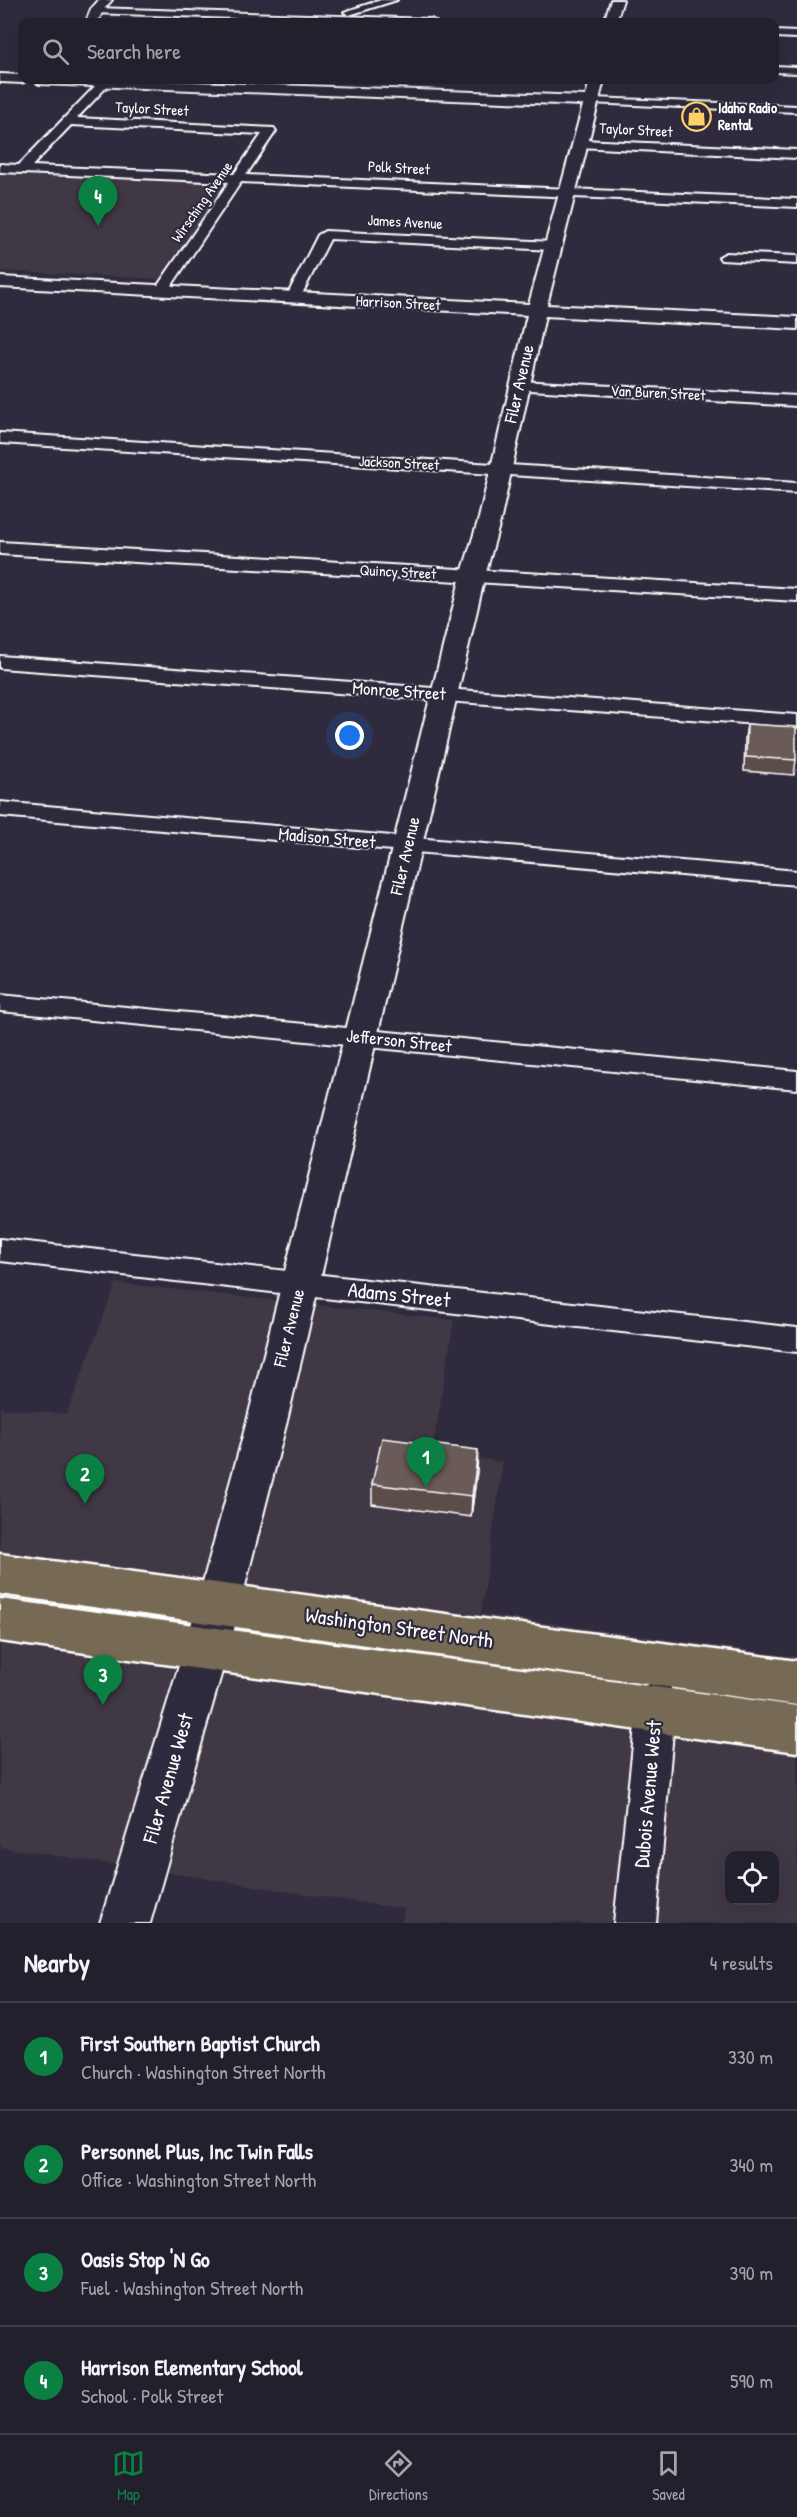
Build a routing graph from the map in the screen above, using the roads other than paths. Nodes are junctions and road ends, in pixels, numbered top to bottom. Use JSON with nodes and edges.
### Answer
{"nodes":[{"id":1,"x":106,"y":0,"type":"edge"},
{"id":2,"x":392,"y":0,"type":"edge"},
{"id":3,"x":617,"y":0,"type":"edge"},
{"id":4,"x":171,"y":14,"type":"junction"},
{"id":5,"x":94,"y":17,"type":"edge"},
{"id":6,"x":166,"y":18,"type":"edge"},
{"id":7,"x":292,"y":18,"type":"edge"},
{"id":8,"x":326,"y":18,"type":"edge"},
{"id":9,"x":611,"y":18,"type":"edge"},
{"id":10,"x":779,"y":34,"type":"edge"},
{"id":11,"x":797,"y":35,"type":"edge"},
{"id":12,"x":779,"y":69,"type":"edge"},
{"id":13,"x":797,"y":70,"type":"edge"},
{"id":14,"x":0,"y":78,"type":"edge"},
{"id":15,"x":18,"y":78,"type":"edge"},
{"id":16,"x":102,"y":84,"type":"edge"},
{"id":17,"x":268,"y":84,"type":"edge"},
{"id":18,"x":595,"y":90,"type":"edge"},
{"id":19,"x":797,"y":109,"type":"edge"},
{"id":20,"x":68,"y":122,"type":"junction"},
{"id":21,"x":270,"y":131,"type":"joint"},
{"id":22,"x":582,"y":144,"type":"junction"},
{"id":23,"x":797,"y":154,"type":"edge"},
{"id":24,"x":0,"y":168,"type":"edge"},
{"id":25,"x":22,"y":169,"type":"junction"},
{"id":26,"x":240,"y":178,"type":"junction"},
{"id":27,"x":569,"y":192,"type":"junction"},
{"id":28,"x":797,"y":203,"type":"edge"},
{"id":29,"x":554,"y":246,"type":"junction"},
{"id":30,"x":726,"y":257,"type":"dead end"},
{"id":31,"x":797,"y":260,"type":"edge"},
{"id":32,"x":0,"y":282,"type":"edge"},
{"id":33,"x":160,"y":291,"type":"junction"},
{"id":34,"x":293,"y":298,"type":"junction"},
{"id":35,"x":537,"y":310,"type":"junction"},
{"id":36,"x":797,"y":323,"type":"edge"},
{"id":37,"x":519,"y":386,"type":"junction"},
{"id":38,"x":797,"y":400,"type":"edge"},
{"id":39,"x":0,"y":438,"type":"edge"},
{"id":40,"x":500,"y":469,"type":"junction"},
{"id":41,"x":797,"y":488,"type":"edge"},
{"id":42,"x":0,"y":548,"type":"edge"},
{"id":43,"x":473,"y":576,"type":"junction"},
{"id":44,"x":797,"y":595,"type":"edge"},
{"id":45,"x":0,"y":662,"type":"edge"},
{"id":46,"x":444,"y":695,"type":"junction"},
{"id":47,"x":797,"y":721,"type":"edge"},
{"id":48,"x":0,"y":809,"type":"edge"},
{"id":49,"x":407,"y":845,"type":"junction"},
{"id":50,"x":797,"y":878,"type":"edge"},
{"id":51,"x":0,"y":1003,"type":"edge"},
{"id":52,"x":361,"y":1037,"type":"junction"},
{"id":53,"x":797,"y":1080,"type":"edge"},
{"id":54,"x":0,"y":1250,"type":"edge"},
{"id":55,"x":300,"y":1283,"type":"junction"},
{"id":56,"x":797,"y":1340,"type":"edge"},
{"id":57,"x":0,"y":1574,"type":"edge"},
{"id":58,"x":0,"y":1620,"type":"edge"},
{"id":59,"x":212,"y":1628,"type":"junction"},
{"id":60,"x":797,"y":1683,"type":"edge"},
{"id":61,"x":658,"y":1687,"type":"junction"},
{"id":62,"x":797,"y":1729,"type":"edge"},
{"id":63,"x":125,"y":1923,"type":"edge"},
{"id":64,"x":635,"y":1923,"type":"edge"}],
"edges":[{"from":1,"to":5,"type":"street"},
{"from":2,"to":8,"type":"street"},
{"from":3,"to":9,"type":"street"},
{"from":4,"to":5,"type":"street"},
{"from":4,"to":6,"type":"street"},
{"from":4,"to":7,"type":"street"},
{"from":10,"to":11,"type":"street"},
{"from":12,"to":13,"type":"street"},
{"from":14,"to":15,"type":"street"},
{"from":16,"to":20,"type":"street"},
{"from":17,"to":18,"type":"street"},
{"from":18,"to":19,"type":"street"},
{"from":18,"to":22,"type":"street","name":"Filer Avenue"},
{"from":20,"to":21,"type":"street","name":"Taylor Street"},
{"from":20,"to":25,"type":"street"},
{"from":21,"to":26,"type":"street","name":"Wirsching Avenue"},
{"from":22,"to":23,"type":"street","name":"Taylor Street"},
{"from":22,"to":27,"type":"street","name":"Filer Avenue"},
{"from":24,"to":25,"type":"street","name":"Polk Street"},
{"from":25,"to":26,"type":"street","name":"Polk Street"},
{"from":26,"to":27,"type":"street","name":"Polk Street"},
{"from":26,"to":33,"type":"street","name":"Wirsching Avenue"},
{"from":27,"to":28,"type":"street","name":"Polk Street"},
{"from":27,"to":29,"type":"street","name":"Filer Avenue"},
{"from":29,"to":34,"type":"street","name":"James Avenue"},
{"from":29,"to":35,"type":"street","name":"Filer Avenue"},
{"from":30,"to":31,"type":"street"},
{"from":32,"to":33,"type":"street","name":"Harrison Street"},
{"from":33,"to":34,"type":"street","name":"Harrison Street"},
{"from":34,"to":35,"type":"street","name":"Harrison Street"},
{"from":35,"to":36,"type":"street","name":"Harrison Street"},
{"from":35,"to":37,"type":"street","name":"Filer Avenue"},
{"from":37,"to":38,"type":"street","name":"Van Buren Street"},
{"from":37,"to":40,"type":"street","name":"Filer Avenue"},
{"from":39,"to":40,"type":"street","name":"Jackson Street"},
{"from":40,"to":41,"type":"street","name":"Jackson Street"},
{"from":40,"to":43,"type":"street","name":"Filer Avenue"},
{"from":42,"to":43,"type":"street","name":"Quincy Street"},
{"from":43,"to":44,"type":"street","name":"Quincy Street"},
{"from":43,"to":46,"type":"street","name":"Filer Avenue"},
{"from":45,"to":46,"type":"street","name":"Monroe Street"},
{"from":46,"to":47,"type":"street","name":"Monroe Street"},
{"from":46,"to":49,"type":"street","name":"Filer Avenue"},
{"from":48,"to":49,"type":"street","name":"Madison Street"},
{"from":49,"to":50,"type":"street","name":"Madison Street"},
{"from":49,"to":52,"type":"street","name":"Filer Avenue"},
{"from":51,"to":52,"type":"street","name":"Jefferson Street"},
{"from":52,"to":53,"type":"street","name":"Jefferson Street"},
{"from":52,"to":55,"type":"street","name":"Filer Avenue"},
{"from":54,"to":55,"type":"street","name":"Adams Street"},
{"from":55,"to":56,"type":"street","name":"Adams Street"},
{"from":55,"to":59,"type":"street","name":"Filer Avenue"},
{"from":57,"to":59,"type":"main road"},
{"from":58,"to":59,"type":"main road"},
{"from":59,"to":61,"type":"main road"},
{"from":59,"to":63,"type":"street","name":"Filer Avenue West"},
{"from":60,"to":61,"type":"main road"},
{"from":61,"to":62,"type":"main road"},
{"from":61,"to":64,"type":"street","name":"Dubois Avenue West"}]}
